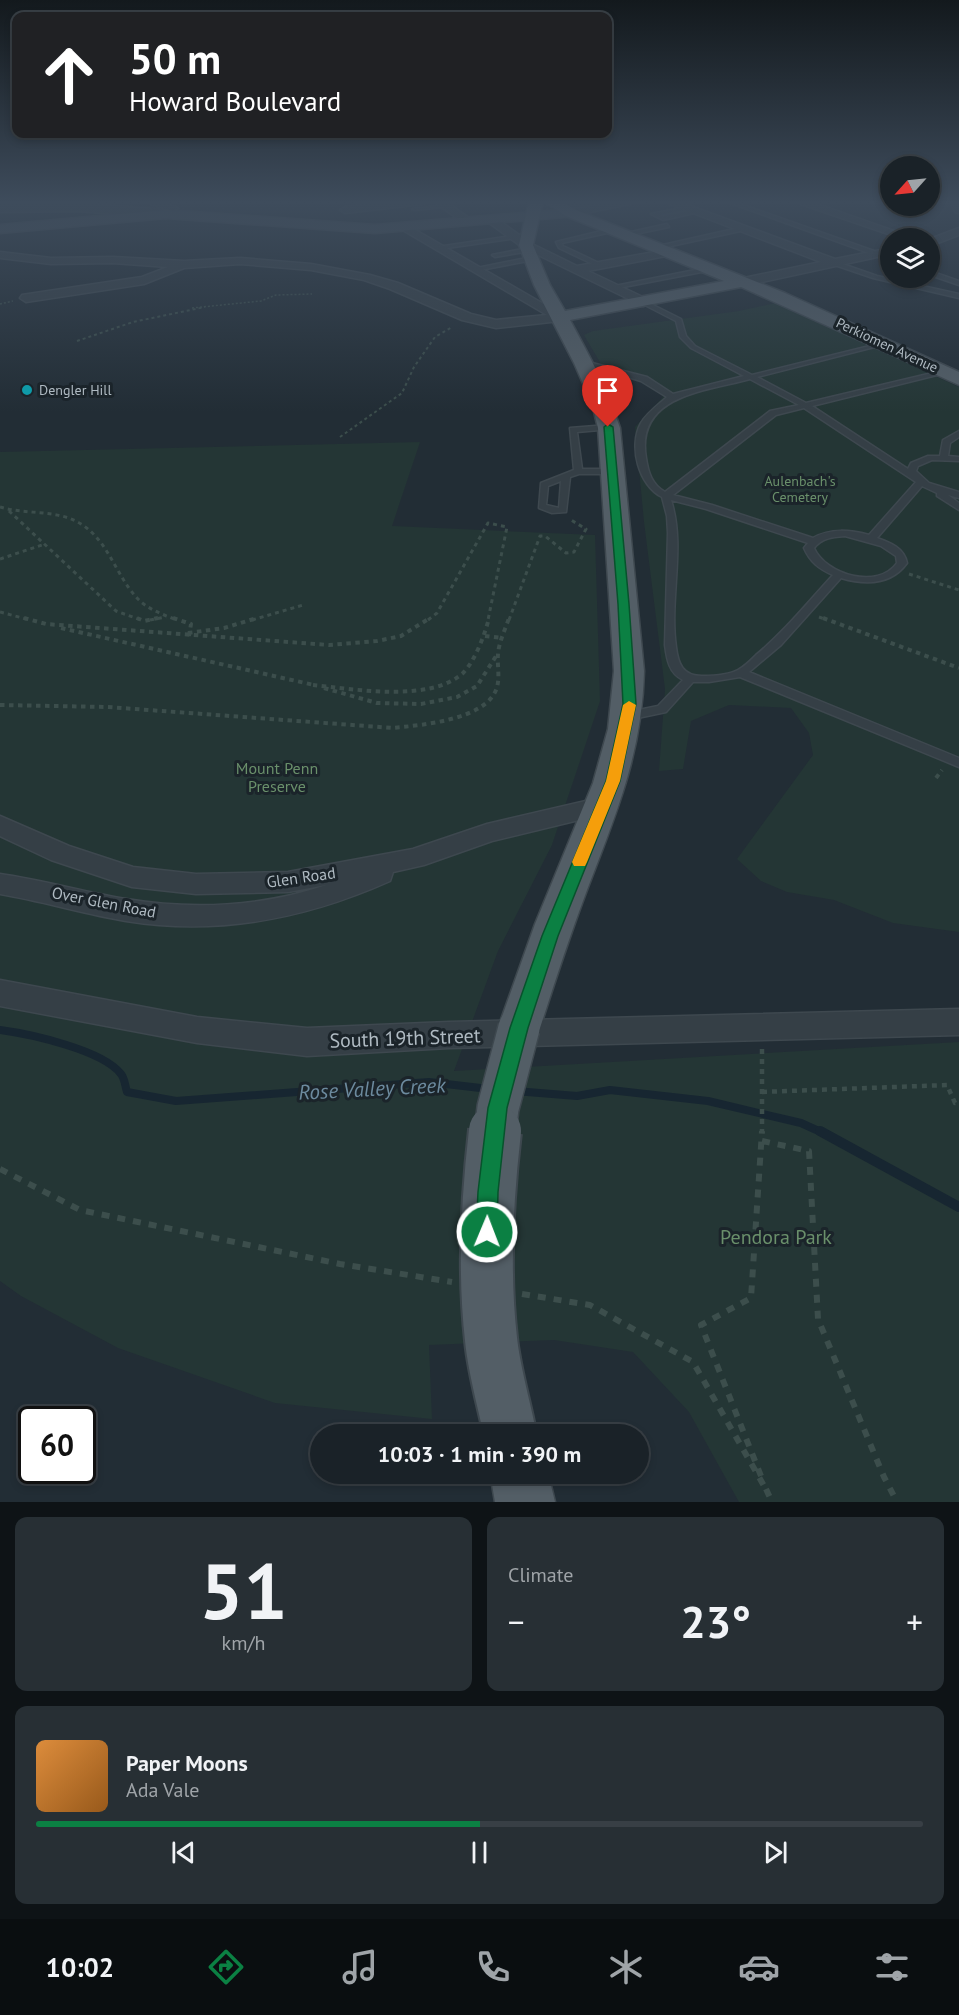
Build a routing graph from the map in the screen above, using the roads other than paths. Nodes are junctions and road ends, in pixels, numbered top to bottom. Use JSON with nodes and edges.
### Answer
{"nodes":[{"id":1,"x":167,"y":271,"type":"edge"},
{"id":2,"x":334,"y":271,"type":"edge"},
{"id":3,"x":480,"y":271,"type":"edge"},
{"id":4,"x":538,"y":271,"type":"edge"},
{"id":5,"x":581,"y":271,"type":"edge"},
{"id":6,"x":699,"y":271,"type":"edge"},
{"id":7,"x":715,"y":271,"type":"edge"},
{"id":8,"x":793,"y":271,"type":"edge"},
{"id":9,"x":859,"y":271,"type":"edge"},
{"id":10,"x":940,"y":276,"type":"edge"},
{"id":11,"x":743,"y":282,"type":"junction"},
{"id":12,"x":959,"y":283,"type":"edge"},
{"id":13,"x":613,"y":287,"type":"junction"},
{"id":14,"x":959,"y":296,"type":"edge"},
{"id":15,"x":26,"y":298,"type":"dead end"},
{"id":16,"x":643,"y":302,"type":"junction"},
{"id":17,"x":560,"y":317,"type":"junction"},
{"id":18,"x":884,"y":343,"type":"junction"},
{"id":19,"x":584,"y":363,"type":"junction"},
{"id":20,"x":952,"y":375,"type":"edge"},
{"id":21,"x":751,"y":376,"type":"junction"},
{"id":22,"x":672,"y":397,"type":"junction"},
{"id":23,"x":805,"y":405,"type":"junction"},
{"id":24,"x":608,"y":427,"type":"junction"},
{"id":25,"x":959,"y":433,"type":"edge"},
{"id":26,"x":944,"y":457,"type":"junction"},
{"id":27,"x":959,"y":459,"type":"edge"},
{"id":28,"x":578,"y":471,"type":"junction"},
{"id":29,"x":613,"y":472,"type":"junction"},
{"id":30,"x":566,"y":478,"type":"junction"},
{"id":31,"x":918,"y":480,"type":"junction"},
{"id":32,"x":931,"y":488,"type":"junction"},
{"id":33,"x":959,"y":495,"type":"edge"},
{"id":34,"x":666,"y":496,"type":"junction"},
{"id":35,"x":959,"y":507,"type":"edge"},
{"id":36,"x":873,"y":537,"type":"junction"},
{"id":37,"x":813,"y":541,"type":"junction"},
{"id":38,"x":839,"y":574,"type":"junction"},
{"id":39,"x":741,"y":673,"type":"junction"},
{"id":40,"x":690,"y":679,"type":"junction"},
{"id":41,"x":628,"y":716,"type":"junction"},
{"id":42,"x":959,"y":763,"type":"edge"},
{"id":43,"x":603,"y":806,"type":"junction"},
{"id":44,"x":0,"y":825,"type":"edge"},
{"id":45,"x":415,"y":858,"type":"junction"},
{"id":46,"x":0,"y":884,"type":"edge"},
{"id":47,"x":0,"y":993,"type":"edge"},
{"id":48,"x":959,"y":1022,"type":"edge"},
{"id":49,"x":508,"y":1424,"type":"edge"},
{"id":50,"x":521,"y":1484,"type":"edge"},
{"id":51,"x":525,"y":1502,"type":"edge"}],
"edges":[{"from":1,"to":15,"type":"street"},
{"from":2,"to":17,"type":"street"},
{"from":3,"to":17,"type":"street"},
{"from":4,"to":17,"type":"main road"},
{"from":5,"to":13,"type":"street"},
{"from":6,"to":13,"type":"lane"},
{"from":7,"to":11,"type":"main road","name":"Perkiomen Avenue"},
{"from":8,"to":11,"type":"street"},
{"from":9,"to":14,"type":"lane"},
{"from":10,"to":12,"type":"lane"},
{"from":11,"to":16,"type":"main road"},
{"from":11,"to":18,"type":"main road","name":"Perkiomen Avenue"},
{"from":13,"to":16,"type":"street"},
{"from":16,"to":17,"type":"main road"},
{"from":16,"to":21,"type":"lane"},
{"from":17,"to":19,"type":"main road"},
{"from":18,"to":20,"type":"main road","name":"Perkiomen Avenue"},
{"from":18,"to":21,"type":"lane"},
{"from":19,"to":22,"type":"lane"},
{"from":19,"to":24,"type":"main road"},
{"from":20,"to":23,"type":"lane"},
{"from":21,"to":22,"type":"lane"},
{"from":21,"to":23,"type":"lane"},
{"from":22,"to":34,"type":"lane"},
{"from":23,"to":31,"type":"lane"},
{"from":23,"to":34,"type":"lane"},
{"from":24,"to":28,"type":"lane"},
{"from":24,"to":29,"type":"main road"},
{"from":25,"to":26,"type":"lane"},
{"from":26,"to":27,"type":"lane"},
{"from":26,"to":31,"type":"lane"},
{"from":28,"to":29,"type":"lane"},
{"from":28,"to":30,"type":"lane"},
{"from":29,"to":41,"type":"main road"},
{"from":30,"to":30,"type":"lane"},
{"from":31,"to":32,"type":"lane"},
{"from":31,"to":36,"type":"lane"},
{"from":32,"to":33,"type":"lane"},
{"from":32,"to":35,"type":"lane"},
{"from":34,"to":37,"type":"lane"},
{"from":34,"to":40,"type":"lane"},
{"from":36,"to":37,"type":"lane"},
{"from":36,"to":38,"type":"lane"},
{"from":37,"to":38,"type":"lane"},
{"from":38,"to":39,"type":"lane"},
{"from":39,"to":40,"type":"lane"},
{"from":39,"to":42,"type":"lane"},
{"from":40,"to":41,"type":"lane"},
{"from":41,"to":43,"type":"main road"},
{"from":43,"to":45,"type":"street","name":"Glen Road"},
{"from":43,"to":49,"type":"main road","bridge":true},
{"from":44,"to":45,"type":"street","name":"Glen Road"},
{"from":45,"to":46,"type":"street","name":"Over Glen Road"},
{"from":47,"to":48,"type":"street","name":"South 19th Street"},
{"from":50,"to":51,"type":"main road"}]}
